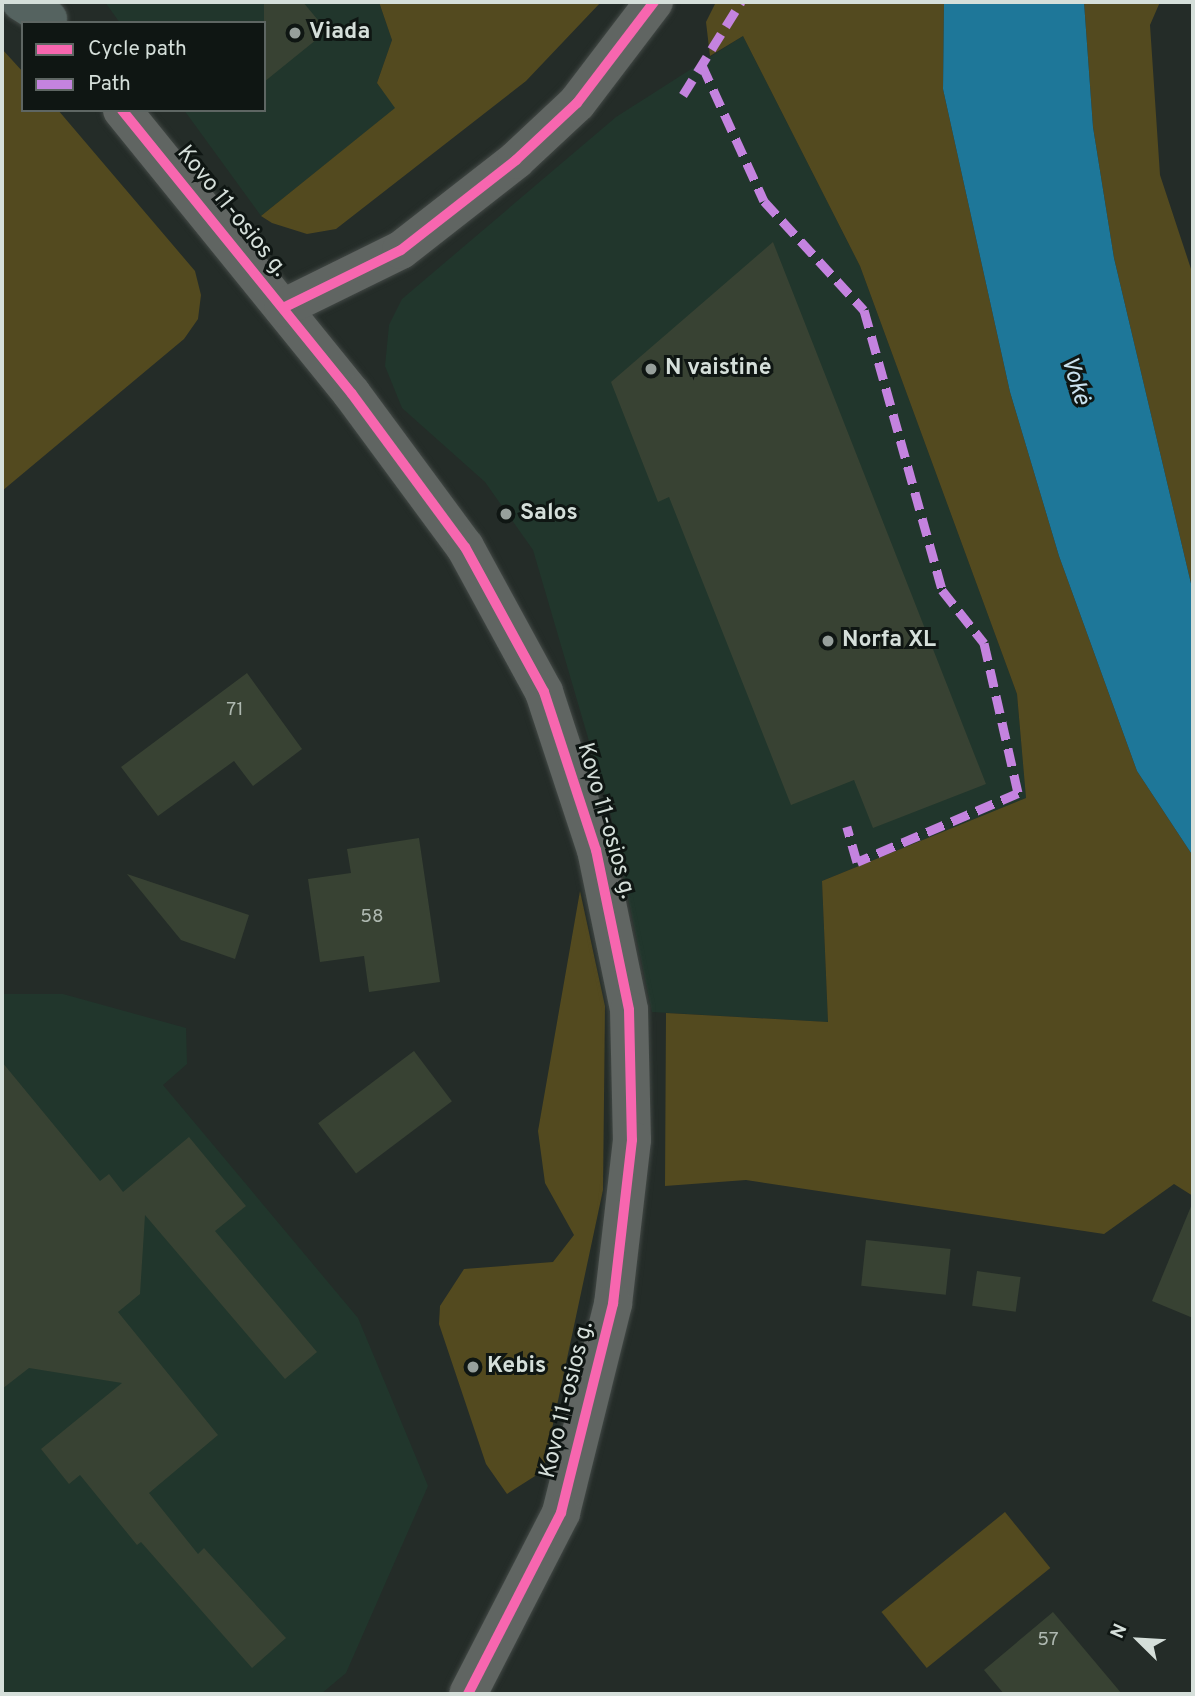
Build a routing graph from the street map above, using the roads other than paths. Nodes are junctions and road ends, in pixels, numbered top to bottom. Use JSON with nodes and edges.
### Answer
{"nodes":[{"id":1,"x":654,"y":2,"type":"edge"},
{"id":2,"x":124,"y":112,"type":"edge"},
{"id":3,"x":283,"y":308,"type":"junction"},
{"id":4,"x":468,"y":1694,"type":"edge"}],
"edges":[{"from":1,"to":3,"type":"street"},
{"from":2,"to":3,"type":"street","name":"Kovo 11-osios g."},
{"from":3,"to":4,"type":"street","name":"Kovo 11-osios g."}]}
